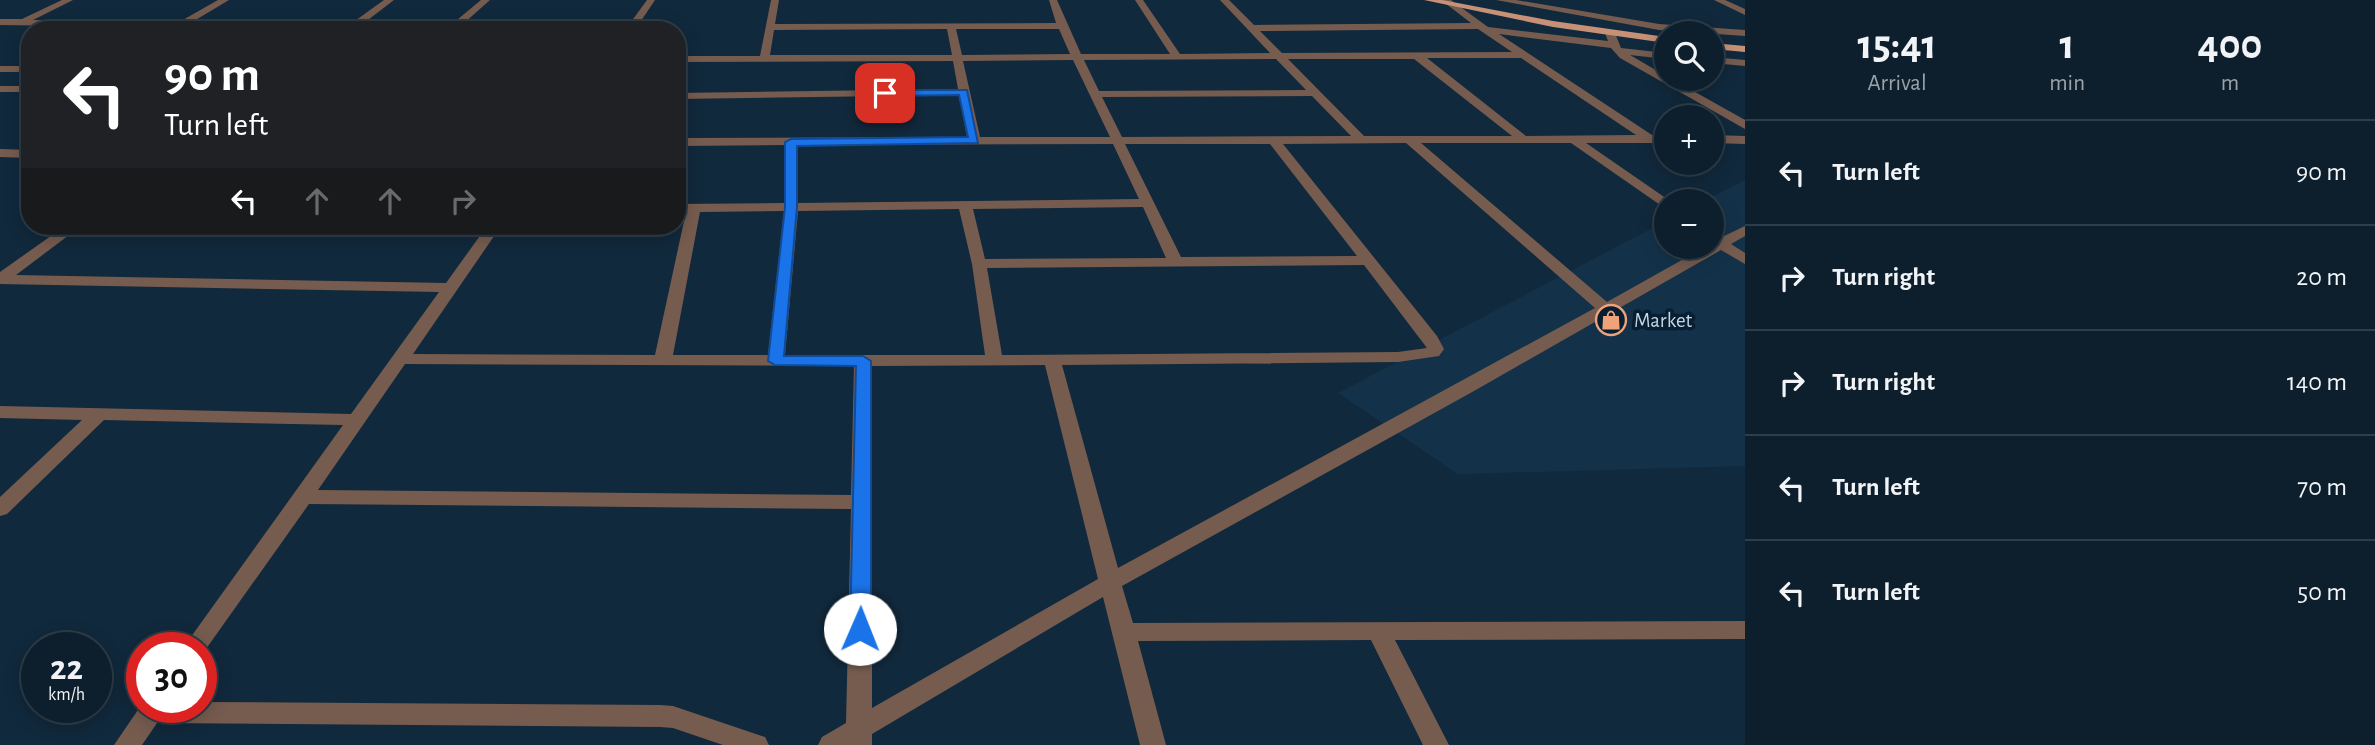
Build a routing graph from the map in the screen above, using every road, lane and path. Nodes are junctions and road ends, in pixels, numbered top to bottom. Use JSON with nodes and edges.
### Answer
{"nodes":[{"id":1,"x":69,"y":0,"type":"edge"},
{"id":2,"x":225,"y":0,"type":"edge"},
{"id":3,"x":390,"y":0,"type":"edge"},
{"id":4,"x":486,"y":0,"type":"edge"},
{"id":5,"x":651,"y":0,"type":"edge"},
{"id":6,"x":775,"y":0,"type":"edge"},
{"id":7,"x":1053,"y":0,"type":"edge"},
{"id":8,"x":1139,"y":0,"type":"edge"},
{"id":9,"x":1224,"y":0,"type":"edge"},
{"id":10,"x":1428,"y":0,"type":"edge"},
{"id":11,"x":1500,"y":0,"type":"edge"},
{"id":12,"x":1561,"y":0,"type":"edge"},
{"id":13,"x":1718,"y":0,"type":"edge"},
{"id":14,"x":1448,"y":2,"type":"edge"},
{"id":15,"x":1745,"y":12,"type":"edge"},
{"id":16,"x":1580,"y":16,"type":"junction"},
{"id":17,"x":21,"y":21,"type":"edge"},
{"id":18,"x":186,"y":21,"type":"edge"},
{"id":19,"x":361,"y":21,"type":"edge"},
{"id":20,"x":461,"y":21,"type":"edge"},
{"id":21,"x":637,"y":21,"type":"edge"},
{"id":22,"x":0,"y":22,"type":"edge"},
{"id":23,"x":19,"y":22,"type":"edge"},
{"id":24,"x":951,"y":26,"type":"junction"},
{"id":25,"x":1062,"y":26,"type":"junction"},
{"id":26,"x":771,"y":27,"type":"junction"},
{"id":27,"x":1252,"y":28,"type":"junction"},
{"id":28,"x":1483,"y":28,"type":"junction"},
{"id":29,"x":1587,"y":29,"type":"junction"},
{"id":30,"x":1609,"y":33,"type":"junction"},
{"id":31,"x":1745,"y":33,"type":"edge"},
{"id":32,"x":1654,"y":39,"type":"edge"},
{"id":33,"x":1724,"y":47,"type":"edge"},
{"id":34,"x":1615,"y":48,"type":"junction"},
{"id":35,"x":1745,"y":49,"type":"edge"},
{"id":36,"x":1654,"y":53,"type":"edge"},
{"id":37,"x":1416,"y":55,"type":"junction"},
{"id":38,"x":1522,"y":55,"type":"junction"},
{"id":39,"x":1281,"y":57,"type":"junction"},
{"id":40,"x":1077,"y":58,"type":"junction"},
{"id":41,"x":1178,"y":58,"type":"junction"},
{"id":42,"x":686,"y":59,"type":"edge"},
{"id":43,"x":764,"y":59,"type":"junction"},
{"id":44,"x":956,"y":59,"type":"junction"},
{"id":45,"x":1724,"y":61,"type":"edge"},
{"id":46,"x":1745,"y":63,"type":"edge"},
{"id":47,"x":0,"y":69,"type":"edge"},
{"id":48,"x":21,"y":69,"type":"edge"},
{"id":49,"x":0,"y":89,"type":"edge"},
{"id":50,"x":21,"y":89,"type":"edge"},
{"id":51,"x":963,"y":92,"type":"junction"},
{"id":52,"x":1315,"y":93,"type":"junction"},
{"id":53,"x":1095,"y":94,"type":"junction"},
{"id":54,"x":686,"y":96,"type":"edge"},
{"id":55,"x":1745,"y":125,"type":"edge"},
{"id":56,"x":1359,"y":138,"type":"junction"},
{"id":57,"x":1407,"y":138,"type":"junction"},
{"id":58,"x":1118,"y":139,"type":"junction"},
{"id":59,"x":1273,"y":139,"type":"junction"},
{"id":60,"x":1523,"y":139,"type":"junction"},
{"id":61,"x":1573,"y":139,"type":"junction"},
{"id":62,"x":1649,"y":139,"type":"junction"},
{"id":63,"x":1654,"y":139,"type":"edge"},
{"id":64,"x":1724,"y":139,"type":"edge"},
{"id":65,"x":974,"y":140,"type":"junction"},
{"id":66,"x":1745,"y":140,"type":"edge"},
{"id":67,"x":686,"y":142,"type":"edge"},
{"id":68,"x":791,"y":142,"type":"junction"},
{"id":69,"x":0,"y":153,"type":"edge"},
{"id":70,"x":21,"y":153,"type":"edge"},
{"id":71,"x":21,"y":154,"type":"edge"},
{"id":72,"x":0,"y":163,"type":"edge"},
{"id":73,"x":1654,"y":196,"type":"edge"},
{"id":74,"x":1147,"y":203,"type":"junction"},
{"id":75,"x":965,"y":206,"type":"junction"},
{"id":76,"x":791,"y":207,"type":"junction"},
{"id":77,"x":686,"y":208,"type":"edge"},
{"id":78,"x":694,"y":208,"type":"junction"},
{"id":79,"x":1745,"y":230,"type":"edge"},
{"id":80,"x":61,"y":235,"type":"edge"},
{"id":81,"x":488,"y":235,"type":"edge"},
{"id":82,"x":1724,"y":238,"type":"edge"},
{"id":83,"x":1724,"y":245,"type":"edge"},
{"id":84,"x":1686,"y":259,"type":"edge"},
{"id":85,"x":1370,"y":260,"type":"junction"},
{"id":86,"x":1745,"y":260,"type":"edge"},
{"id":87,"x":1176,"y":262,"type":"junction"},
{"id":88,"x":979,"y":264,"type":"junction"},
{"id":89,"x":450,"y":288,"type":"junction"},
{"id":90,"x":1606,"y":309,"type":"junction"},
{"id":91,"x":400,"y":359,"type":"junction"},
{"id":92,"x":1052,"y":359,"type":"junction"},
{"id":93,"x":663,"y":360,"type":"junction"},
{"id":94,"x":994,"y":360,"type":"junction"},
{"id":95,"x":775,"y":361,"type":"junction"},
{"id":96,"x":863,"y":361,"type":"junction"},
{"id":97,"x":0,"y":412,"type":"edge"},
{"id":98,"x":97,"y":416,"type":"junction"},
{"id":99,"x":358,"y":420,"type":"junction"},
{"id":100,"x":302,"y":497,"type":"junction"},
{"id":101,"x":4,"y":501,"type":"edge"},
{"id":102,"x":863,"y":502,"type":"junction"},
{"id":103,"x":1109,"y":583,"type":"junction"},
{"id":104,"x":1745,"y":630,"type":"edge"},
{"id":105,"x":1378,"y":631,"type":"junction"},
{"id":106,"x":207,"y":632,"type":"edge"},
{"id":107,"x":1123,"y":632,"type":"junction"},
{"id":108,"x":217,"y":710,"type":"edge"},
{"id":109,"x":142,"y":723,"type":"edge"},
{"id":110,"x":859,"y":738,"type":"edge"},
{"id":111,"x":127,"y":745,"type":"edge"},
{"id":112,"x":756,"y":745,"type":"edge"},
{"id":113,"x":831,"y":745,"type":"edge"},
{"id":114,"x":1153,"y":745,"type":"edge"},
{"id":115,"x":1436,"y":745,"type":"edge"}],
"edges":[{"from":1,"to":17,"type":"street"},
{"from":2,"to":18,"type":"street"},
{"from":3,"to":19,"type":"street"},
{"from":4,"to":20,"type":"street"},
{"from":5,"to":21,"type":"street"},
{"from":6,"to":26,"type":"street"},
{"from":7,"to":25,"type":"street"},
{"from":8,"to":41,"type":"street"},
{"from":9,"to":27,"type":"street"},
{"from":10,"to":14,"type":"main road"},
{"from":11,"to":16,"type":"street"},
{"from":12,"to":16,"type":"street"},
{"from":13,"to":15,"type":"street"},
{"from":14,"to":28,"type":"street"},
{"from":14,"to":29,"type":"main road"},
{"from":16,"to":29,"type":"street"},
{"from":16,"to":31,"type":"street"},
{"from":22,"to":23,"type":"street"},
{"from":24,"to":25,"type":"street"},
{"from":24,"to":26,"type":"street"},
{"from":24,"to":44,"type":"street"},
{"from":25,"to":40,"type":"street"},
{"from":26,"to":43,"type":"street"},
{"from":27,"to":28,"type":"street"},
{"from":27,"to":39,"type":"street"},
{"from":28,"to":34,"type":"street"},
{"from":28,"to":38,"type":"street"},
{"from":29,"to":30,"type":"main road"},
{"from":30,"to":32,"type":"main road"},
{"from":30,"to":34,"type":"street"},
{"from":33,"to":35,"type":"main road"},
{"from":34,"to":36,"type":"street"},
{"from":34,"to":55,"type":"street"},
{"from":37,"to":38,"type":"street"},
{"from":37,"to":39,"type":"street"},
{"from":37,"to":60,"type":"street"},
{"from":38,"to":62,"type":"street"},
{"from":39,"to":41,"type":"street"},
{"from":39,"to":52,"type":"street"},
{"from":40,"to":41,"type":"street"},
{"from":40,"to":44,"type":"street"},
{"from":40,"to":53,"type":"street"},
{"from":42,"to":43,"type":"street"},
{"from":43,"to":44,"type":"street"},
{"from":44,"to":51,"type":"street"},
{"from":45,"to":46,"type":"street"},
{"from":47,"to":48,"type":"street"},
{"from":49,"to":50,"type":"street"},
{"from":51,"to":54,"type":"street"},
{"from":51,"to":65,"type":"street"},
{"from":52,"to":53,"type":"street"},
{"from":52,"to":56,"type":"street"},
{"from":53,"to":58,"type":"street"},
{"from":56,"to":57,"type":"street"},
{"from":56,"to":59,"type":"street"},
{"from":57,"to":60,"type":"street"},
{"from":57,"to":90,"type":"street"},
{"from":58,"to":59,"type":"street"},
{"from":58,"to":65,"type":"street"},
{"from":58,"to":74,"type":"street"},
{"from":59,"to":85,"type":"street"},
{"from":60,"to":61,"type":"street"},
{"from":61,"to":62,"type":"street"},
{"from":61,"to":73,"type":"street"},
{"from":62,"to":63,"type":"street"},
{"from":64,"to":66,"type":"street"},
{"from":65,"to":68,"type":"street"},
{"from":67,"to":68,"type":"street"},
{"from":68,"to":76,"type":"street"},
{"from":69,"to":70,"type":"street"},
{"from":71,"to":72,"type":"street"},
{"from":74,"to":75,"type":"street"},
{"from":74,"to":87,"type":"street"},
{"from":75,"to":76,"type":"street"},
{"from":75,"to":88,"type":"street"},
{"from":76,"to":78,"type":"street"},
{"from":76,"to":95,"type":"street"},
{"from":77,"to":78,"type":"street"},
{"from":78,"to":93,"type":"street"},
{"from":79,"to":82,"type":"street"},
{"from":80,"to":89,"type":"street"},
{"from":81,"to":89,"type":"street"},
{"from":83,"to":86,"type":"street"},
{"from":84,"to":90,"type":"street"},
{"from":85,"to":87,"type":"street"},
{"from":85,"to":92,"type":"street"},
{"from":87,"to":88,"type":"street"},
{"from":88,"to":94,"type":"street"},
{"from":89,"to":91,"type":"street"},
{"from":90,"to":103,"type":"street"},
{"from":91,"to":93,"type":"street"},
{"from":91,"to":99,"type":"street"},
{"from":92,"to":94,"type":"street"},
{"from":92,"to":103,"type":"street"},
{"from":93,"to":95,"type":"street"},
{"from":94,"to":96,"type":"street"},
{"from":95,"to":96,"type":"street"},
{"from":96,"to":102,"type":"street"},
{"from":97,"to":98,"type":"street"},
{"from":98,"to":99,"type":"street"},
{"from":98,"to":101,"type":"street"},
{"from":99,"to":100,"type":"street"},
{"from":100,"to":102,"type":"street"},
{"from":100,"to":106,"type":"street"},
{"from":102,"to":110,"type":"street"},
{"from":103,"to":107,"type":"street"},
{"from":103,"to":110,"type":"street"},
{"from":104,"to":105,"type":"street"},
{"from":105,"to":107,"type":"street"},
{"from":105,"to":115,"type":"street"},
{"from":107,"to":114,"type":"street"},
{"from":108,"to":112,"type":"street"},
{"from":109,"to":111,"type":"street"},
{"from":110,"to":113,"type":"street"}]}
